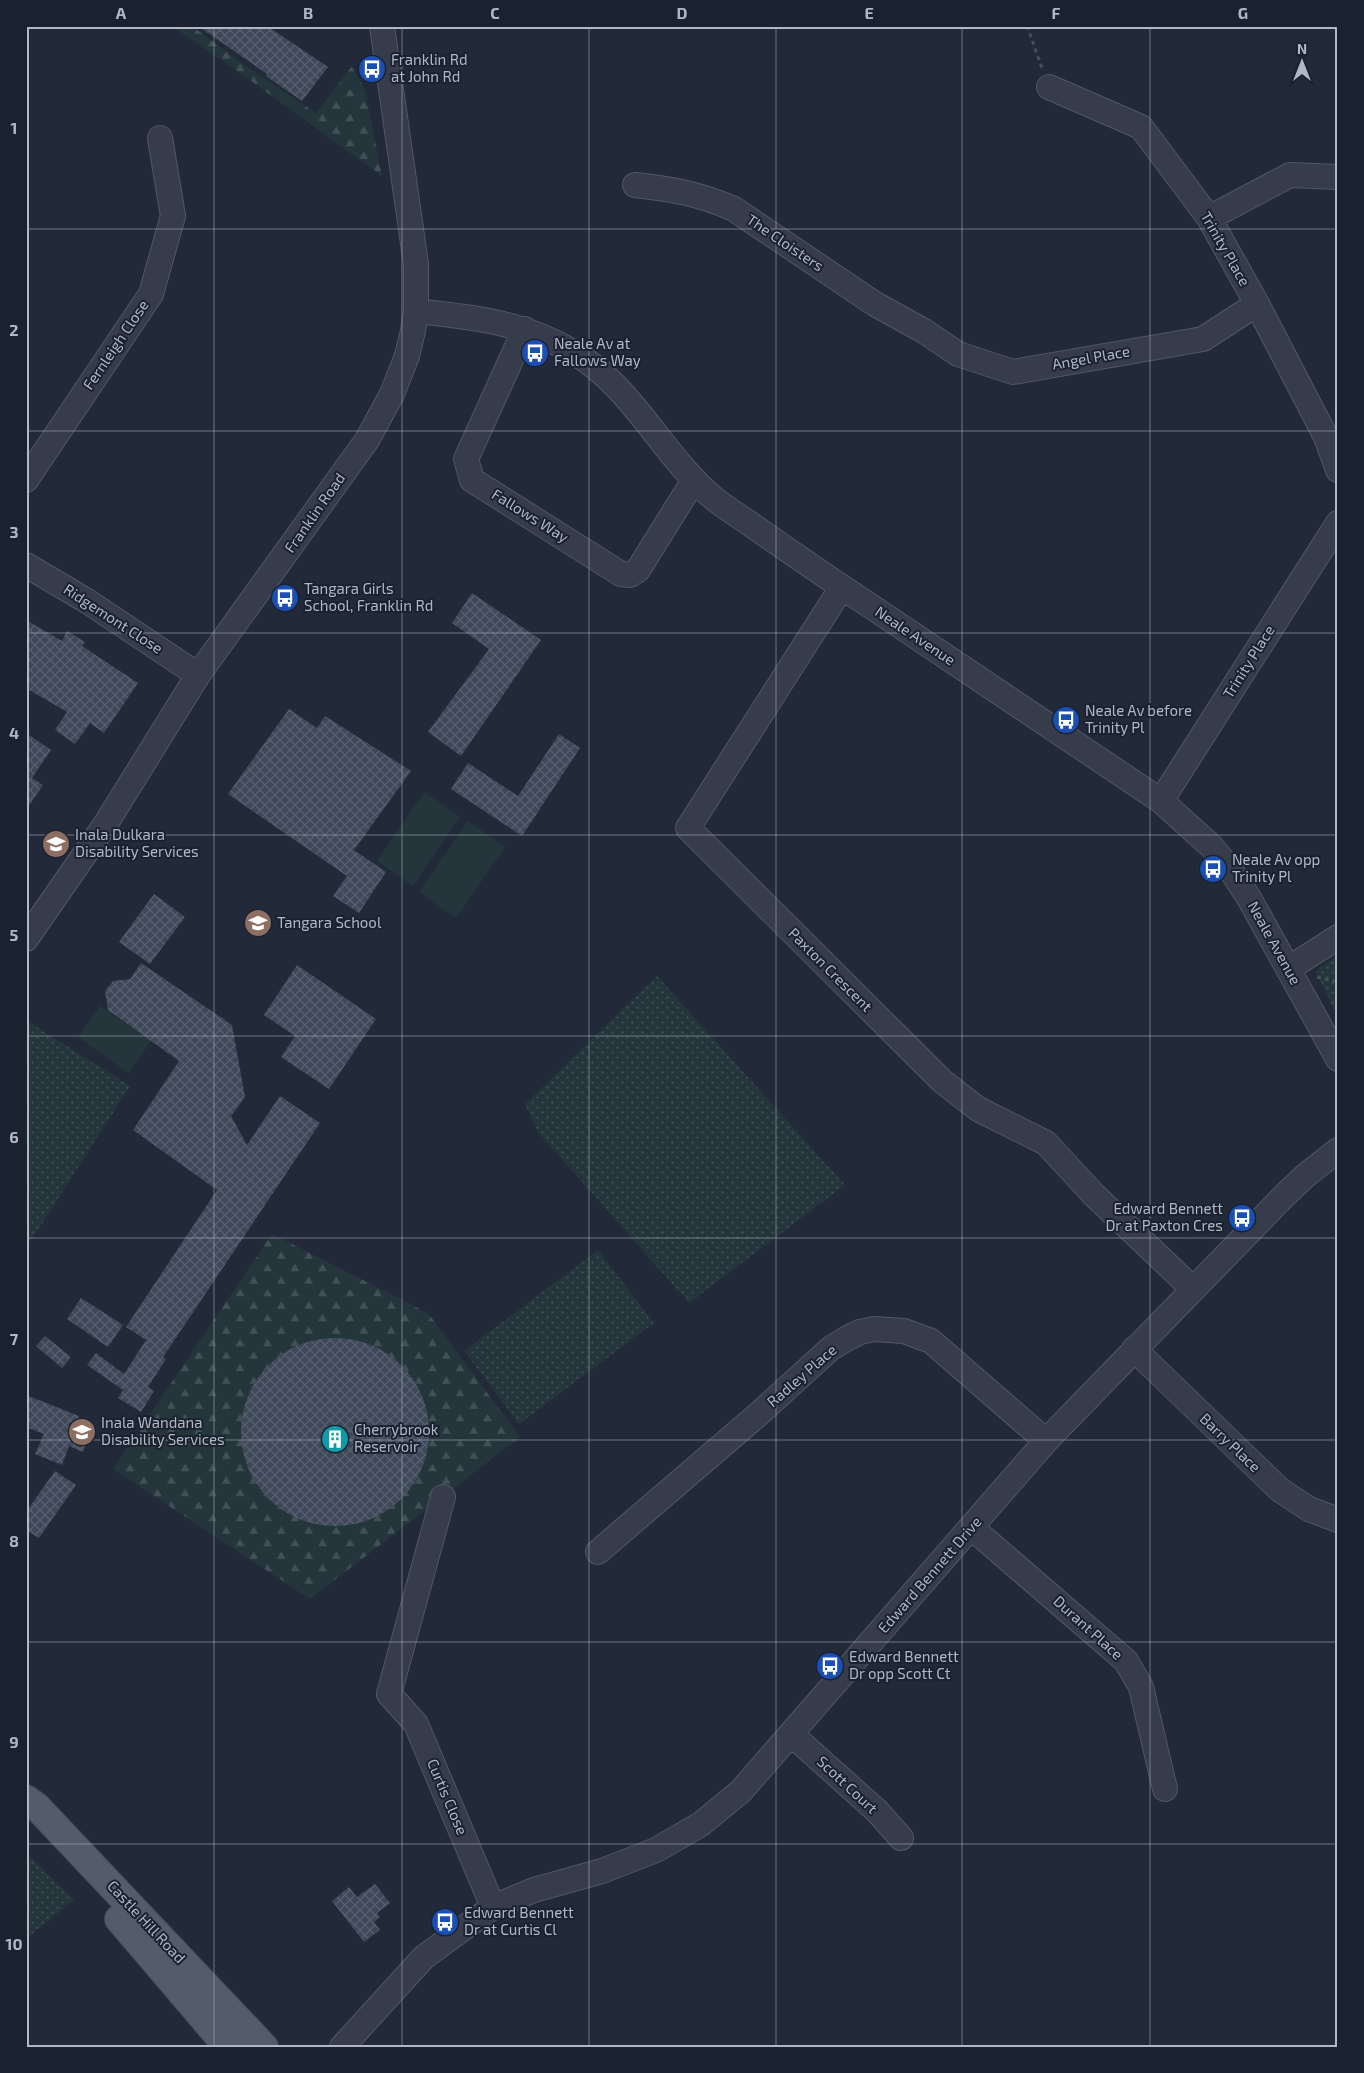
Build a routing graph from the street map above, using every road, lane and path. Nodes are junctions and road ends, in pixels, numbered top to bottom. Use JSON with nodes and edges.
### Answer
{"nodes":[{"id":1,"x":382,"y":26,"type":"edge"},
{"id":2,"x":1027,"y":26,"type":"edge"},
{"id":3,"x":1049,"y":87,"type":"joint"},
{"id":4,"x":160,"y":138,"type":"dead end"},
{"id":5,"x":1338,"y":177,"type":"edge"},
{"id":6,"x":635,"y":185,"type":"dead end"},
{"id":7,"x":1209,"y":218,"type":"junction"},
{"id":8,"x":1257,"y":304,"type":"junction"},
{"id":9,"x":416,"y":311,"type":"junction"},
{"id":10,"x":525,"y":329,"type":"junction"},
{"id":11,"x":924,"y":332,"type":"joint"},
{"id":12,"x":1338,"y":470,"type":"edge"},
{"id":13,"x":26,"y":480,"type":"edge"},
{"id":14,"x":694,"y":480,"type":"junction"},
{"id":15,"x":1338,"y":523,"type":"edge"},
{"id":16,"x":26,"y":565,"type":"edge"},
{"id":17,"x":842,"y":587,"type":"junction"},
{"id":18,"x":198,"y":675,"type":"junction"},
{"id":19,"x":1160,"y":801,"type":"junction"},
{"id":20,"x":1338,"y":937,"type":"edge"},
{"id":21,"x":26,"y":939,"type":"edge"},
{"id":22,"x":1288,"y":969,"type":"junction"},
{"id":23,"x":1338,"y":1059,"type":"edge"},
{"id":24,"x":1338,"y":1150,"type":"edge"},
{"id":25,"x":1193,"y":1290,"type":"junction"},
{"id":26,"x":1134,"y":1349,"type":"junction"},
{"id":27,"x":1046,"y":1441,"type":"junction"},
{"id":28,"x":442,"y":1497,"type":"dead end"},
{"id":29,"x":1338,"y":1520,"type":"edge"},
{"id":30,"x":972,"y":1528,"type":"junction"},
{"id":31,"x":598,"y":1552,"type":"dead end"},
{"id":32,"x":792,"y":1734,"type":"junction"},
{"id":33,"x":1165,"y":1789,"type":"dead end"},
{"id":34,"x":26,"y":1799,"type":"edge"},
{"id":35,"x":26,"y":1821,"type":"edge"},
{"id":36,"x":901,"y":1838,"type":"dead end"},
{"id":37,"x":493,"y":1907,"type":"junction"},
{"id":38,"x":228,"y":2047,"type":"edge"},
{"id":39,"x":264,"y":2047,"type":"edge"},
{"id":40,"x":342,"y":2047,"type":"edge"}],
"edges":[{"from":1,"to":9,"type":"street","name":"Franklin Road"},
{"from":2,"to":3,"type":"path"},
{"from":3,"to":7,"type":"street","name":"Trinity Place"},
{"from":4,"to":13,"type":"street","name":"Fernleigh Close"},
{"from":5,"to":7,"type":"street"},
{"from":6,"to":11,"type":"street","name":"The Cloisters"},
{"from":7,"to":8,"type":"street","name":"Trinity Place"},
{"from":8,"to":11,"type":"street","name":"Angel Place"},
{"from":8,"to":12,"type":"street","name":"Trinity Place"},
{"from":9,"to":10,"type":"street","name":"Neale Avenue"},
{"from":9,"to":18,"type":"street","name":"Franklin Road"},
{"from":10,"to":14,"type":"street","name":"Neale Avenue"},
{"from":10,"to":14,"type":"street","name":"Fallows Way"},
{"from":14,"to":17,"type":"street","name":"Neale Avenue"},
{"from":15,"to":19,"type":"street","name":"Trinity Place"},
{"from":16,"to":18,"type":"street","name":"Ridgemont Close"},
{"from":17,"to":19,"type":"street","name":"Neale Avenue"},
{"from":17,"to":25,"type":"street","name":"Paxton Crescent"},
{"from":18,"to":21,"type":"street","name":"Franklin Road"},
{"from":19,"to":22,"type":"street","name":"Neale Avenue"},
{"from":20,"to":22,"type":"street"},
{"from":22,"to":23,"type":"street","name":"Neale Avenue"},
{"from":24,"to":25,"type":"street","name":"Edward Bennett Drive"},
{"from":25,"to":26,"type":"street","name":"Edward Bennett Drive"},
{"from":26,"to":27,"type":"street","name":"Edward Bennett Drive"},
{"from":26,"to":29,"type":"street","name":"Barry Place"},
{"from":27,"to":30,"type":"street","name":"Edward Bennett Drive"},
{"from":27,"to":31,"type":"street","name":"Radley Place"},
{"from":28,"to":37,"type":"street","name":"Curtis Close"},
{"from":30,"to":32,"type":"street","name":"Edward Bennett Drive"},
{"from":30,"to":33,"type":"street","name":"Durant Place"},
{"from":32,"to":36,"type":"street","name":"Scott Court"},
{"from":32,"to":37,"type":"street","name":"Edward Bennett Drive"},
{"from":34,"to":39,"type":"main road","name":"Castle Hill Road"},
{"from":35,"to":38,"type":"main road","name":"Castle Hill Road"},
{"from":37,"to":40,"type":"street","name":"Edward Bennett Drive"}]}
